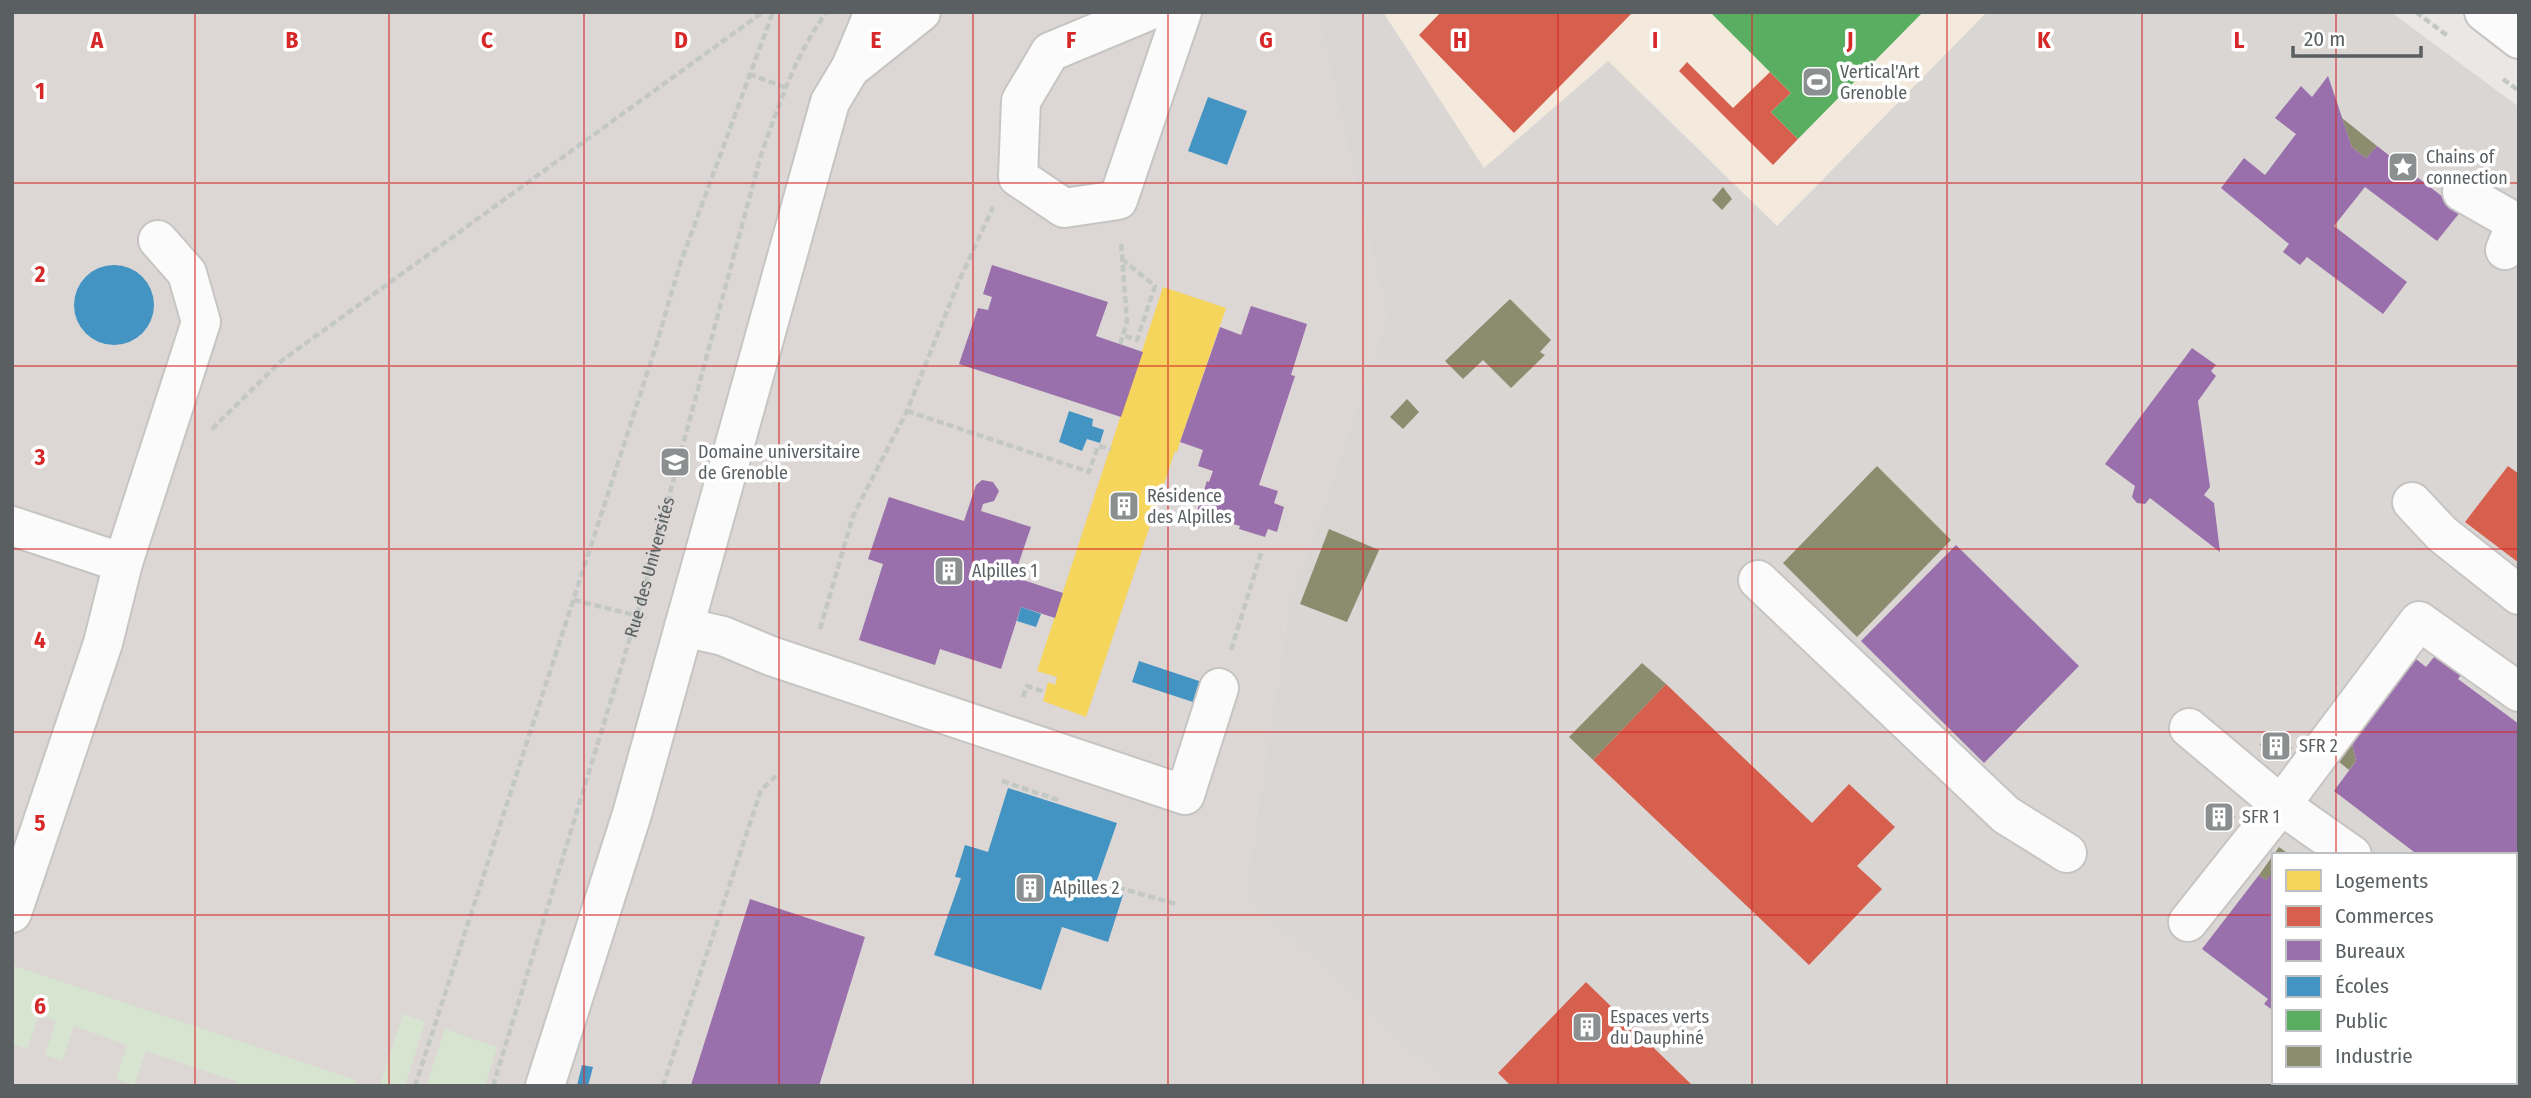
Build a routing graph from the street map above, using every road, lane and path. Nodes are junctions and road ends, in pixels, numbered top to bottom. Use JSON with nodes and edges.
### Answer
{"nodes":[{"id":1,"x":763,"y":12,"type":"edge"},
{"id":2,"x":773,"y":12,"type":"edge"},
{"id":3,"x":827,"y":12,"type":"edge"},
{"id":4,"x":874,"y":12,"type":"edge"},
{"id":5,"x":921,"y":12,"type":"edge"},
{"id":6,"x":1146,"y":12,"type":"edge"},
{"id":7,"x":1182,"y":12,"type":"edge"},
{"id":8,"x":2484,"y":12,"type":"edge"},
{"id":9,"x":2519,"y":39,"type":"edge"},
{"id":10,"x":851,"y":67,"type":"junction"},
{"id":11,"x":1018,"y":177,"type":"junction"},
{"id":12,"x":2462,"y":192,"type":"dead end"},
{"id":13,"x":1118,"y":200,"type":"junction"},
{"id":14,"x":158,"y":240,"type":"dead end"},
{"id":15,"x":2505,"y":250,"type":"dead end"},
{"id":16,"x":1122,"y":259,"type":"junction"},
{"id":17,"x":1123,"y":335,"type":"junction"},
{"id":18,"x":1120,"y":344,"type":"dead end"},
{"id":19,"x":280,"y":362,"type":"dead end"},
{"id":20,"x":907,"y":411,"type":"junction"},
{"id":21,"x":1111,"y":449,"type":"dead end"},
{"id":22,"x":2412,"y":502,"type":"dead end"},
{"id":23,"x":12,"y":526,"type":"edge"},
{"id":24,"x":1262,"y":550,"type":"dead end"},
{"id":25,"x":123,"y":562,"type":"junction"},
{"id":26,"x":1758,"y":580,"type":"dead end"},
{"id":27,"x":2519,"y":595,"type":"edge"},
{"id":28,"x":574,"y":600,"type":"junction"},
{"id":29,"x":637,"y":615,"type":"junction"},
{"id":30,"x":684,"y":627,"type":"junction"},
{"id":31,"x":809,"y":668,"type":"junction"},
{"id":32,"x":1219,"y":688,"type":"joint"},
{"id":33,"x":2519,"y":692,"type":"edge"},
{"id":34,"x":2189,"y":728,"type":"dead end"},
{"id":35,"x":777,"y":775,"type":"dead end"},
{"id":36,"x":2281,"y":805,"type":"junction"},
{"id":37,"x":2067,"y":853,"type":"dead end"},
{"id":38,"x":2349,"y":853,"type":"edge"},
{"id":39,"x":1111,"y":891,"type":"dead end"},
{"id":40,"x":1176,"y":904,"type":"dead end"},
{"id":41,"x":12,"y":913,"type":"edge"},
{"id":42,"x":2188,"y":922,"type":"dead end"},
{"id":43,"x":415,"y":1086,"type":"edge"},
{"id":44,"x":493,"y":1086,"type":"edge"},
{"id":45,"x":545,"y":1086,"type":"edge"},
{"id":46,"x":663,"y":1086,"type":"edge"}],
"edges":[{"from":1,"to":19,"type":"path"},
{"from":2,"to":28,"type":"path"},
{"from":3,"to":29,"type":"path","name":"Rue des Universités"},
{"from":4,"to":10,"type":"street"},
{"from":5,"to":10,"type":"street"},
{"from":6,"to":11,"type":"street"},
{"from":7,"to":13,"type":"street"},
{"from":8,"to":9,"type":"street"},
{"from":10,"to":30,"type":"street"},
{"from":11,"to":13,"type":"street"},
{"from":11,"to":20,"type":"path"},
{"from":12,"to":15,"type":"street"},
{"from":13,"to":16,"type":"path"},
{"from":14,"to":25,"type":"street"},
{"from":16,"to":17,"type":"path"},
{"from":16,"to":17,"type":"path"},
{"from":17,"to":18,"type":"path"},
{"from":20,"to":21,"type":"path"},
{"from":20,"to":31,"type":"path"},
{"from":22,"to":27,"type":"street"},
{"from":23,"to":25,"type":"street"},
{"from":24,"to":32,"type":"path"},
{"from":25,"to":41,"type":"street"},
{"from":26,"to":37,"type":"street"},
{"from":28,"to":29,"type":"path"},
{"from":28,"to":43,"type":"path"},
{"from":29,"to":30,"type":"path"},
{"from":29,"to":44,"type":"path","name":"Rue des Universités"},
{"from":30,"to":31,"type":"street"},
{"from":30,"to":45,"type":"street"},
{"from":31,"to":32,"type":"street"},
{"from":33,"to":36,"type":"street"},
{"from":34,"to":36,"type":"street"},
{"from":35,"to":46,"type":"path"},
{"from":36,"to":38,"type":"street"},
{"from":36,"to":42,"type":"street"},
{"from":39,"to":40,"type":"path"}]}
